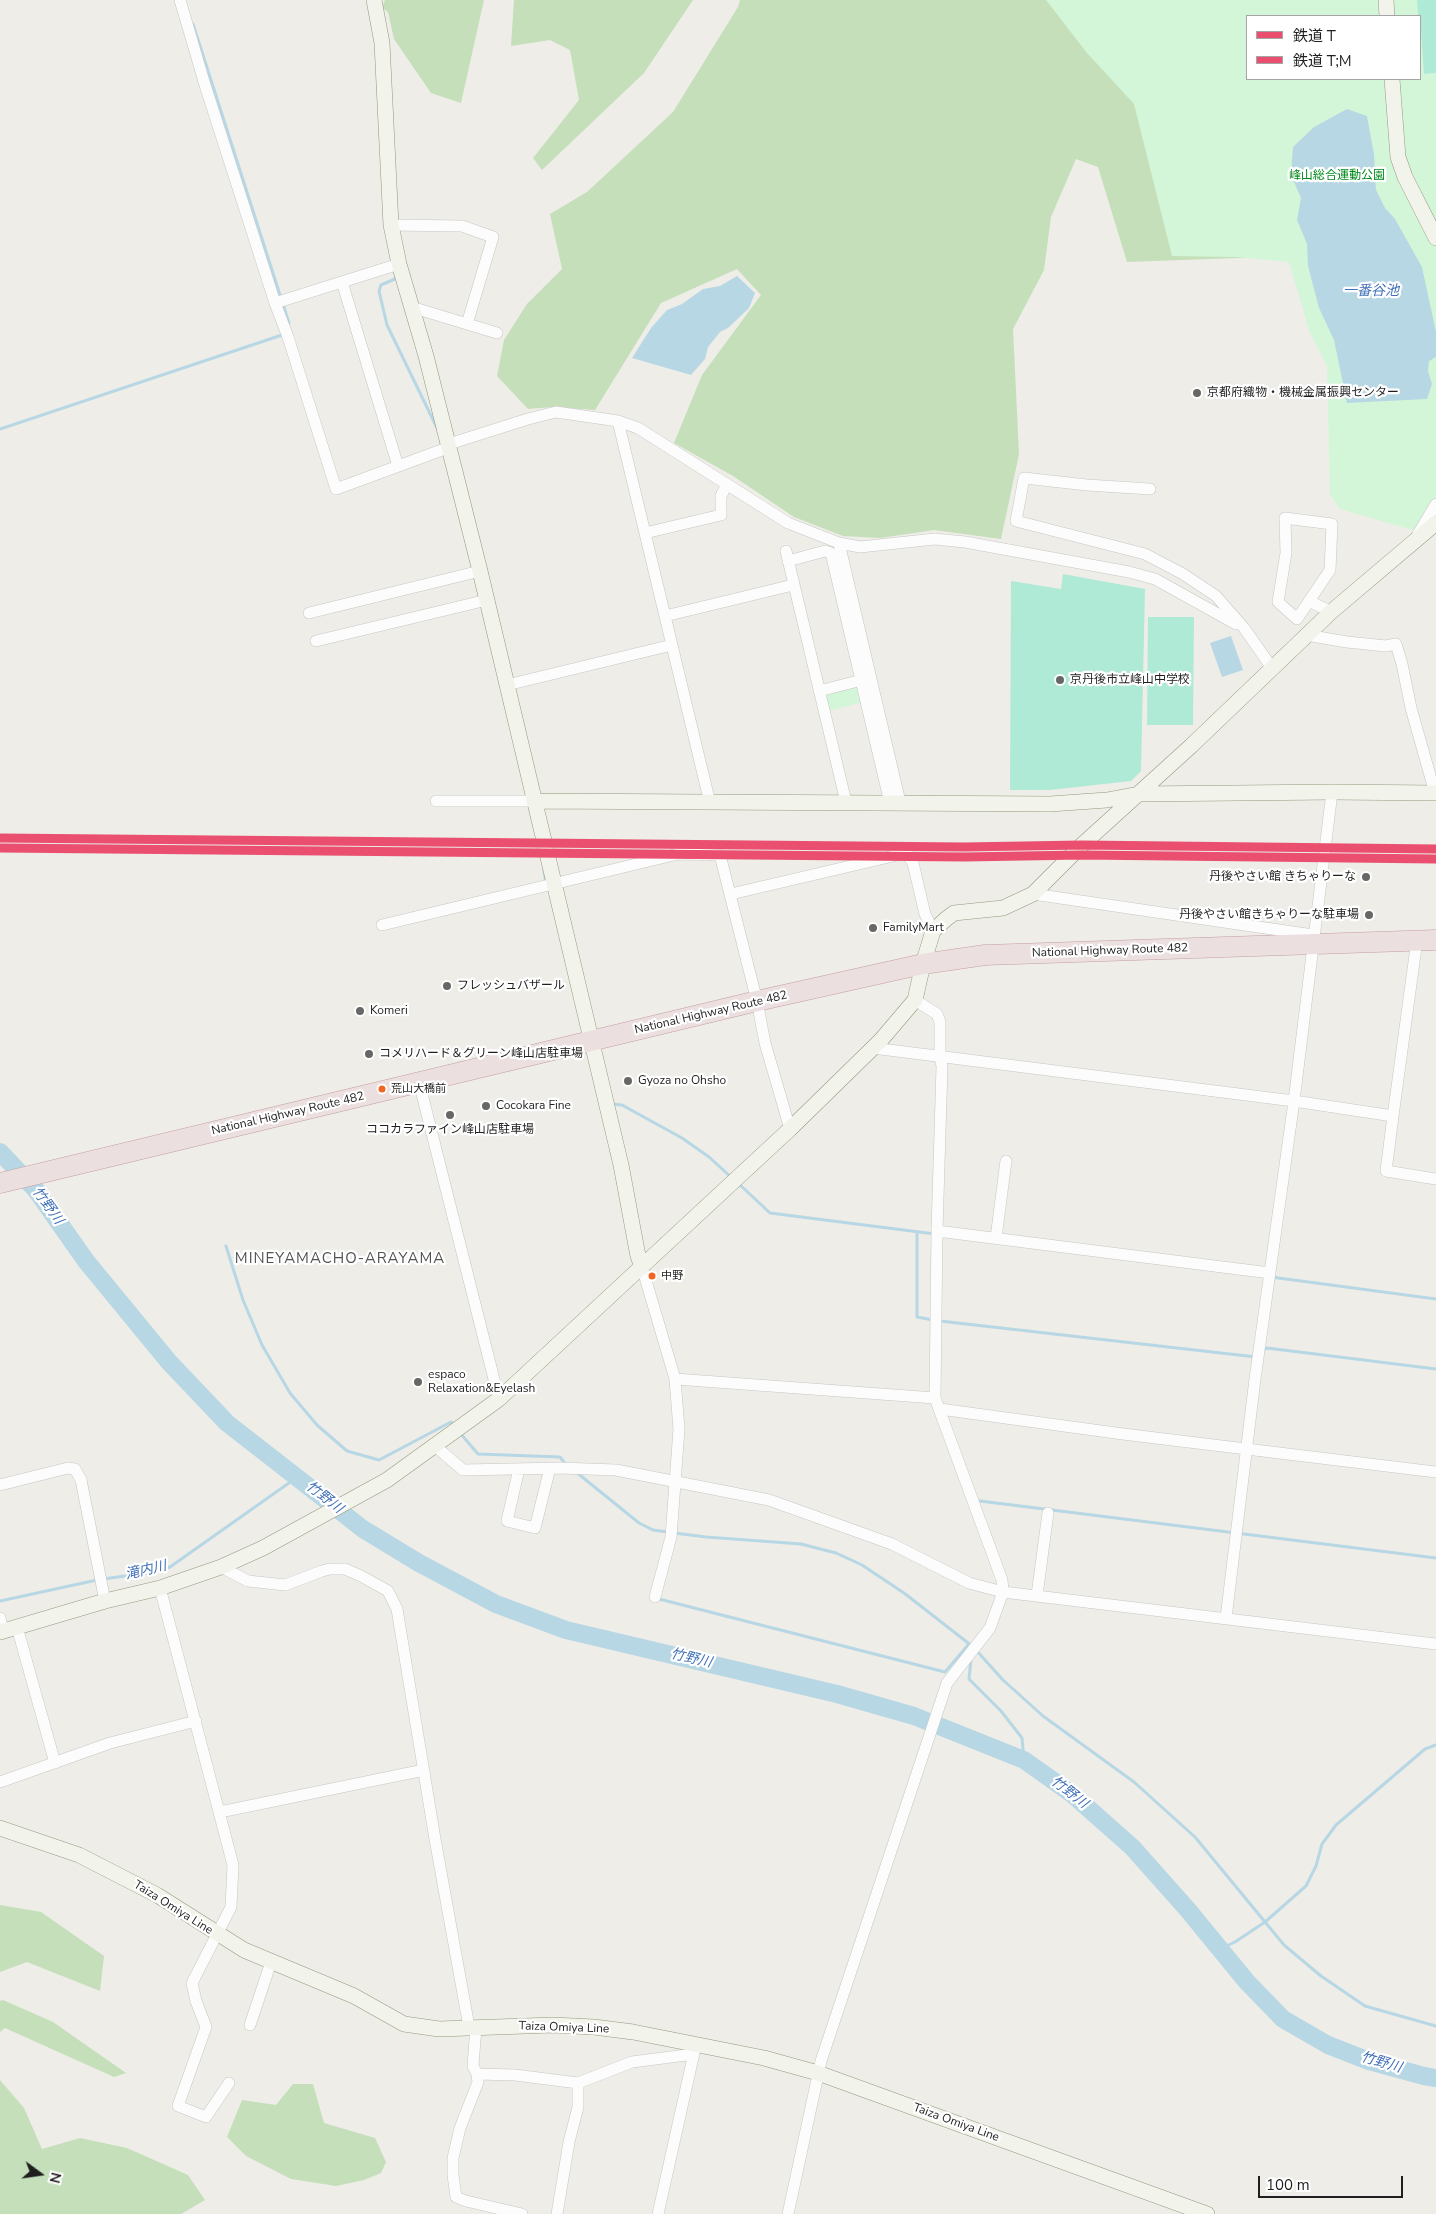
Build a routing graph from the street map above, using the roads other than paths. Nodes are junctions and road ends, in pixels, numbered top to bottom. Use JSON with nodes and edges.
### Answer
{"nodes":[{"id":1,"x":180,"y":0,"type":"edge"},
{"id":2,"x":374,"y":0,"type":"edge"},
{"id":3,"x":1386,"y":0,"type":"edge"},
{"id":4,"x":1387,"y":15,"type":"edge"},
{"id":5,"x":1392,"y":80,"type":"edge"},
{"id":6,"x":391,"y":225,"type":"junction"},
{"id":7,"x":1436,"y":238,"type":"edge"},
{"id":8,"x":399,"y":264,"type":"junction"},
{"id":9,"x":342,"y":282,"type":"junction"},
{"id":10,"x":275,"y":303,"type":"junction"},
{"id":11,"x":411,"y":307,"type":"junction"},
{"id":12,"x":467,"y":324,"type":"junction"},
{"id":13,"x":497,"y":333,"type":"dead end"},
{"id":14,"x":618,"y":421,"type":"junction"},
{"id":15,"x":449,"y":446,"type":"junction"},
{"id":16,"x":398,"y":466,"type":"junction"},
{"id":17,"x":727,"y":484,"type":"junction"},
{"id":18,"x":1150,"y":489,"type":"dead end"},
{"id":19,"x":1436,"y":504,"type":"edge"},
{"id":20,"x":1436,"y":523,"type":"edge"},
{"id":21,"x":646,"y":532,"type":"junction"},
{"id":22,"x":1414,"y":542,"type":"junction"},
{"id":23,"x":839,"y":544,"type":"junction"},
{"id":24,"x":480,"y":571,"type":"junction"},
{"id":25,"x":793,"y":585,"type":"junction"},
{"id":26,"x":487,"y":600,"type":"junction"},
{"id":27,"x":1309,"y":601,"type":"junction"},
{"id":28,"x":1331,"y":612,"type":"junction"},
{"id":29,"x":310,"y":613,"type":"dead end"},
{"id":30,"x":665,"y":616,"type":"junction"},
{"id":31,"x":1244,"y":628,"type":"junction"},
{"id":32,"x":1306,"y":636,"type":"junction"},
{"id":33,"x":316,"y":641,"type":"dead end"},
{"id":34,"x":672,"y":645,"type":"junction"},
{"id":35,"x":1272,"y":668,"type":"junction"},
{"id":36,"x":862,"y":680,"type":"junction"},
{"id":37,"x":507,"y":685,"type":"junction"},
{"id":38,"x":819,"y":691,"type":"junction"},
{"id":39,"x":1332,"y":792,"type":"junction"},
{"id":40,"x":1139,"y":794,"type":"junction"},
{"id":41,"x":1436,"y":794,"type":"edge"},
{"id":42,"x":436,"y":801,"type":"dead end"},
{"id":43,"x":534,"y":801,"type":"junction"},
{"id":44,"x":846,"y":802,"type":"junction"},
{"id":45,"x":895,"y":802,"type":"junction"},
{"id":46,"x":710,"y":803,"type":"junction"},
{"id":47,"x":553,"y":884,"type":"junction"},
{"id":48,"x":731,"y":894,"type":"junction"},
{"id":49,"x":1033,"y":894,"type":"junction"},
{"id":50,"x":382,"y":925,"type":"dead end"},
{"id":51,"x":933,"y":931,"type":"junction"},
{"id":52,"x":1313,"y":940,"type":"junction"},
{"id":53,"x":1427,"y":940,"type":"edge"},
{"id":54,"x":923,"y":964,"type":"junction"},
{"id":55,"x":915,"y":1000,"type":"junction"},
{"id":56,"x":758,"y":1001,"type":"junction"},
{"id":57,"x":591,"y":1041,"type":"junction"},
{"id":58,"x":873,"y":1048,"type":"junction"},
{"id":59,"x":940,"y":1057,"type":"junction"},
{"id":60,"x":419,"y":1082,"type":"junction"},
{"id":61,"x":1294,"y":1101,"type":"junction"},
{"id":62,"x":1393,"y":1116,"type":"junction"},
{"id":63,"x":790,"y":1129,"type":"junction"},
{"id":64,"x":1006,"y":1161,"type":"dead end"},
{"id":65,"x":1436,"y":1179,"type":"edge"},
{"id":66,"x":0,"y":1184,"type":"edge"},
{"id":67,"x":937,"y":1231,"type":"junction"},
{"id":68,"x":996,"y":1238,"type":"junction"},
{"id":69,"x":642,"y":1267,"type":"junction"},
{"id":70,"x":1270,"y":1273,"type":"junction"},
{"id":71,"x":675,"y":1379,"type":"junction"},
{"id":72,"x":936,"y":1398,"type":"junction"},
{"id":73,"x":499,"y":1399,"type":"junction"},
{"id":74,"x":940,"y":1409,"type":"junction"},
{"id":75,"x":435,"y":1446,"type":"junction"},
{"id":76,"x":1248,"y":1448,"type":"junction"},
{"id":77,"x":550,"y":1468,"type":"junction"},
{"id":78,"x":520,"y":1469,"type":"junction"},
{"id":79,"x":1436,"y":1472,"type":"edge"},
{"id":80,"x":676,"y":1481,"type":"junction"},
{"id":81,"x":0,"y":1485,"type":"edge"},
{"id":82,"x":1048,"y":1512,"type":"dead end"},
{"id":83,"x":221,"y":1567,"type":"junction"},
{"id":84,"x":160,"y":1588,"type":"junction"},
{"id":85,"x":1003,"y":1592,"type":"junction"},
{"id":86,"x":1037,"y":1595,"type":"junction"},
{"id":87,"x":655,"y":1597,"type":"dead end"},
{"id":88,"x":105,"y":1601,"type":"junction"},
{"id":89,"x":1226,"y":1618,"type":"junction"},
{"id":90,"x":5,"y":1627,"type":"edge"},
{"id":91,"x":1436,"y":1644,"type":"edge"},
{"id":92,"x":196,"y":1721,"type":"junction"},
{"id":93,"x":55,"y":1763,"type":"junction"},
{"id":94,"x":424,"y":1770,"type":"junction"},
{"id":95,"x":0,"y":1782,"type":"edge"},
{"id":96,"x":220,"y":1812,"type":"junction"},
{"id":97,"x":0,"y":1828,"type":"edge"},
{"id":98,"x":218,"y":1936,"type":"junction"},
{"id":99,"x":271,"y":1962,"type":"junction"},
{"id":100,"x":250,"y":2025,"type":"dead end"},
{"id":101,"x":473,"y":2027,"type":"junction"},
{"id":102,"x":695,"y":2049,"type":"junction"},
{"id":103,"x":818,"y":2072,"type":"junction"},
{"id":104,"x":477,"y":2074,"type":"junction"},
{"id":105,"x":228,"y":2083,"type":"dead end"},
{"id":106,"x":578,"y":2083,"type":"junction"},
{"id":107,"x":522,"y":2214,"type":"edge"},
{"id":108,"x":557,"y":2214,"type":"edge"},
{"id":109,"x":658,"y":2214,"type":"edge"},
{"id":110,"x":788,"y":2214,"type":"edge"},
{"id":111,"x":1207,"y":2214,"type":"edge"}],
"edges":[{"from":1,"to":10,"type":"street"},
{"from":2,"to":6,"type":"street"},
{"from":3,"to":4,"type":"street"},
{"from":5,"to":7,"type":"street"},
{"from":6,"to":8,"type":"street"},
{"from":6,"to":12,"type":"street"},
{"from":8,"to":9,"type":"street"},
{"from":8,"to":11,"type":"street"},
{"from":9,"to":10,"type":"street"},
{"from":9,"to":16,"type":"street"},
{"from":10,"to":16,"type":"street"},
{"from":11,"to":12,"type":"street"},
{"from":11,"to":15,"type":"street"},
{"from":12,"to":13,"type":"street"},
{"from":14,"to":15,"type":"street"},
{"from":14,"to":17,"type":"street"},
{"from":14,"to":21,"type":"street"},
{"from":15,"to":16,"type":"street"},
{"from":15,"to":24,"type":"street"},
{"from":17,"to":21,"type":"street"},
{"from":17,"to":23,"type":"street"},
{"from":18,"to":31,"type":"street"},
{"from":19,"to":22,"type":"street"},
{"from":20,"to":22,"type":"street"},
{"from":21,"to":30,"type":"street"},
{"from":22,"to":28,"type":"street"},
{"from":23,"to":31,"type":"street"},
{"from":23,"to":45,"type":"street"},
{"from":24,"to":26,"type":"street"},
{"from":24,"to":29,"type":"street"},
{"from":25,"to":30,"type":"street"},
{"from":25,"to":36,"type":"street"},
{"from":25,"to":38,"type":"street"},
{"from":26,"to":33,"type":"street"},
{"from":26,"to":37,"type":"street"},
{"from":27,"to":27,"type":"street"},
{"from":27,"to":28,"type":"street"},
{"from":28,"to":32,"type":"street"},
{"from":30,"to":34,"type":"street"},
{"from":31,"to":35,"type":"street"},
{"from":32,"to":35,"type":"street"},
{"from":32,"to":41,"type":"street"},
{"from":34,"to":37,"type":"street"},
{"from":34,"to":46,"type":"street"},
{"from":35,"to":40,"type":"street"},
{"from":36,"to":38,"type":"street"},
{"from":36,"to":45,"type":"street"},
{"from":37,"to":43,"type":"street"},
{"from":38,"to":44,"type":"street"},
{"from":39,"to":40,"type":"street"},
{"from":39,"to":41,"type":"street"},
{"from":39,"to":52,"type":"street"},
{"from":40,"to":45,"type":"street"},
{"from":40,"to":49,"type":"street"},
{"from":42,"to":43,"type":"street"},
{"from":43,"to":46,"type":"street"},
{"from":43,"to":47,"type":"street"},
{"from":44,"to":45,"type":"street"},
{"from":44,"to":46,"type":"street"},
{"from":47,"to":48,"type":"street"},
{"from":47,"to":50,"type":"street"},
{"from":47,"to":57,"type":"street"},
{"from":48,"to":51,"type":"street"},
{"from":48,"to":56,"type":"street"},
{"from":49,"to":51,"type":"street"},
{"from":49,"to":52,"type":"street"},
{"from":51,"to":54,"type":"street"},
{"from":52,"to":53,"type":"highway","name":"National Highway Route 482"},
{"from":52,"to":54,"type":"highway","name":"National Highway Route 482"},
{"from":52,"to":61,"type":"street"},
{"from":53,"to":62,"type":"street"},
{"from":54,"to":55,"type":"street"},
{"from":54,"to":56,"type":"highway","name":"National Highway Route 482"},
{"from":55,"to":58,"type":"street"},
{"from":55,"to":59,"type":"street"},
{"from":56,"to":57,"type":"highway","name":"National Highway Route 482"},
{"from":56,"to":63,"type":"street"},
{"from":57,"to":60,"type":"highway","name":"National Highway Route 482"},
{"from":57,"to":69,"type":"street"},
{"from":58,"to":59,"type":"street"},
{"from":58,"to":63,"type":"street"},
{"from":59,"to":61,"type":"street"},
{"from":59,"to":67,"type":"street"},
{"from":60,"to":66,"type":"highway","name":"National Highway Route 482"},
{"from":60,"to":73,"type":"street"},
{"from":61,"to":62,"type":"street"},
{"from":61,"to":70,"type":"street"},
{"from":62,"to":65,"type":"street"},
{"from":63,"to":69,"type":"street"},
{"from":64,"to":68,"type":"street"},
{"from":67,"to":68,"type":"street"},
{"from":67,"to":72,"type":"street"},
{"from":68,"to":70,"type":"street"},
{"from":69,"to":71,"type":"street"},
{"from":69,"to":73,"type":"street"},
{"from":70,"to":76,"type":"street"},
{"from":71,"to":72,"type":"street"},
{"from":71,"to":80,"type":"street"},
{"from":72,"to":74,"type":"street"},
{"from":73,"to":75,"type":"street"},
{"from":74,"to":76,"type":"street"},
{"from":74,"to":85,"type":"street"},
{"from":75,"to":78,"type":"street"},
{"from":75,"to":83,"type":"street"},
{"from":76,"to":79,"type":"street"},
{"from":76,"to":89,"type":"street"},
{"from":77,"to":78,"type":"street"},
{"from":77,"to":78,"type":"street"},
{"from":77,"to":80,"type":"street"},
{"from":80,"to":85,"type":"street"},
{"from":80,"to":87,"type":"street"},
{"from":81,"to":88,"type":"street"},
{"from":82,"to":86,"type":"street"},
{"from":83,"to":84,"type":"street"},
{"from":83,"to":94,"type":"street"},
{"from":84,"to":88,"type":"street"},
{"from":84,"to":92,"type":"street"},
{"from":85,"to":86,"type":"street"},
{"from":85,"to":103,"type":"street"},
{"from":86,"to":89,"type":"street"},
{"from":88,"to":90,"type":"street"},
{"from":89,"to":91,"type":"street"},
{"from":90,"to":93,"type":"street"},
{"from":92,"to":93,"type":"street"},
{"from":92,"to":96,"type":"street"},
{"from":93,"to":95,"type":"street"},
{"from":94,"to":96,"type":"street"},
{"from":94,"to":101,"type":"street"},
{"from":96,"to":98,"type":"street"},
{"from":97,"to":98,"type":"street","name":"Taiza Omiya Line"},
{"from":98,"to":99,"type":"street","name":"Taiza Omiya Line"},
{"from":98,"to":105,"type":"street"},
{"from":99,"to":100,"type":"street"},
{"from":99,"to":101,"type":"street","name":"Taiza Omiya Line"},
{"from":101,"to":102,"type":"street","name":"Taiza Omiya Line"},
{"from":101,"to":104,"type":"street"},
{"from":102,"to":103,"type":"street","name":"Taiza Omiya Line"},
{"from":102,"to":106,"type":"street"},
{"from":102,"to":109,"type":"street"},
{"from":103,"to":110,"type":"street"},
{"from":103,"to":111,"type":"street","name":"Taiza Omiya Line"},
{"from":104,"to":106,"type":"street"},
{"from":104,"to":107,"type":"street"},
{"from":106,"to":108,"type":"street"}]}
